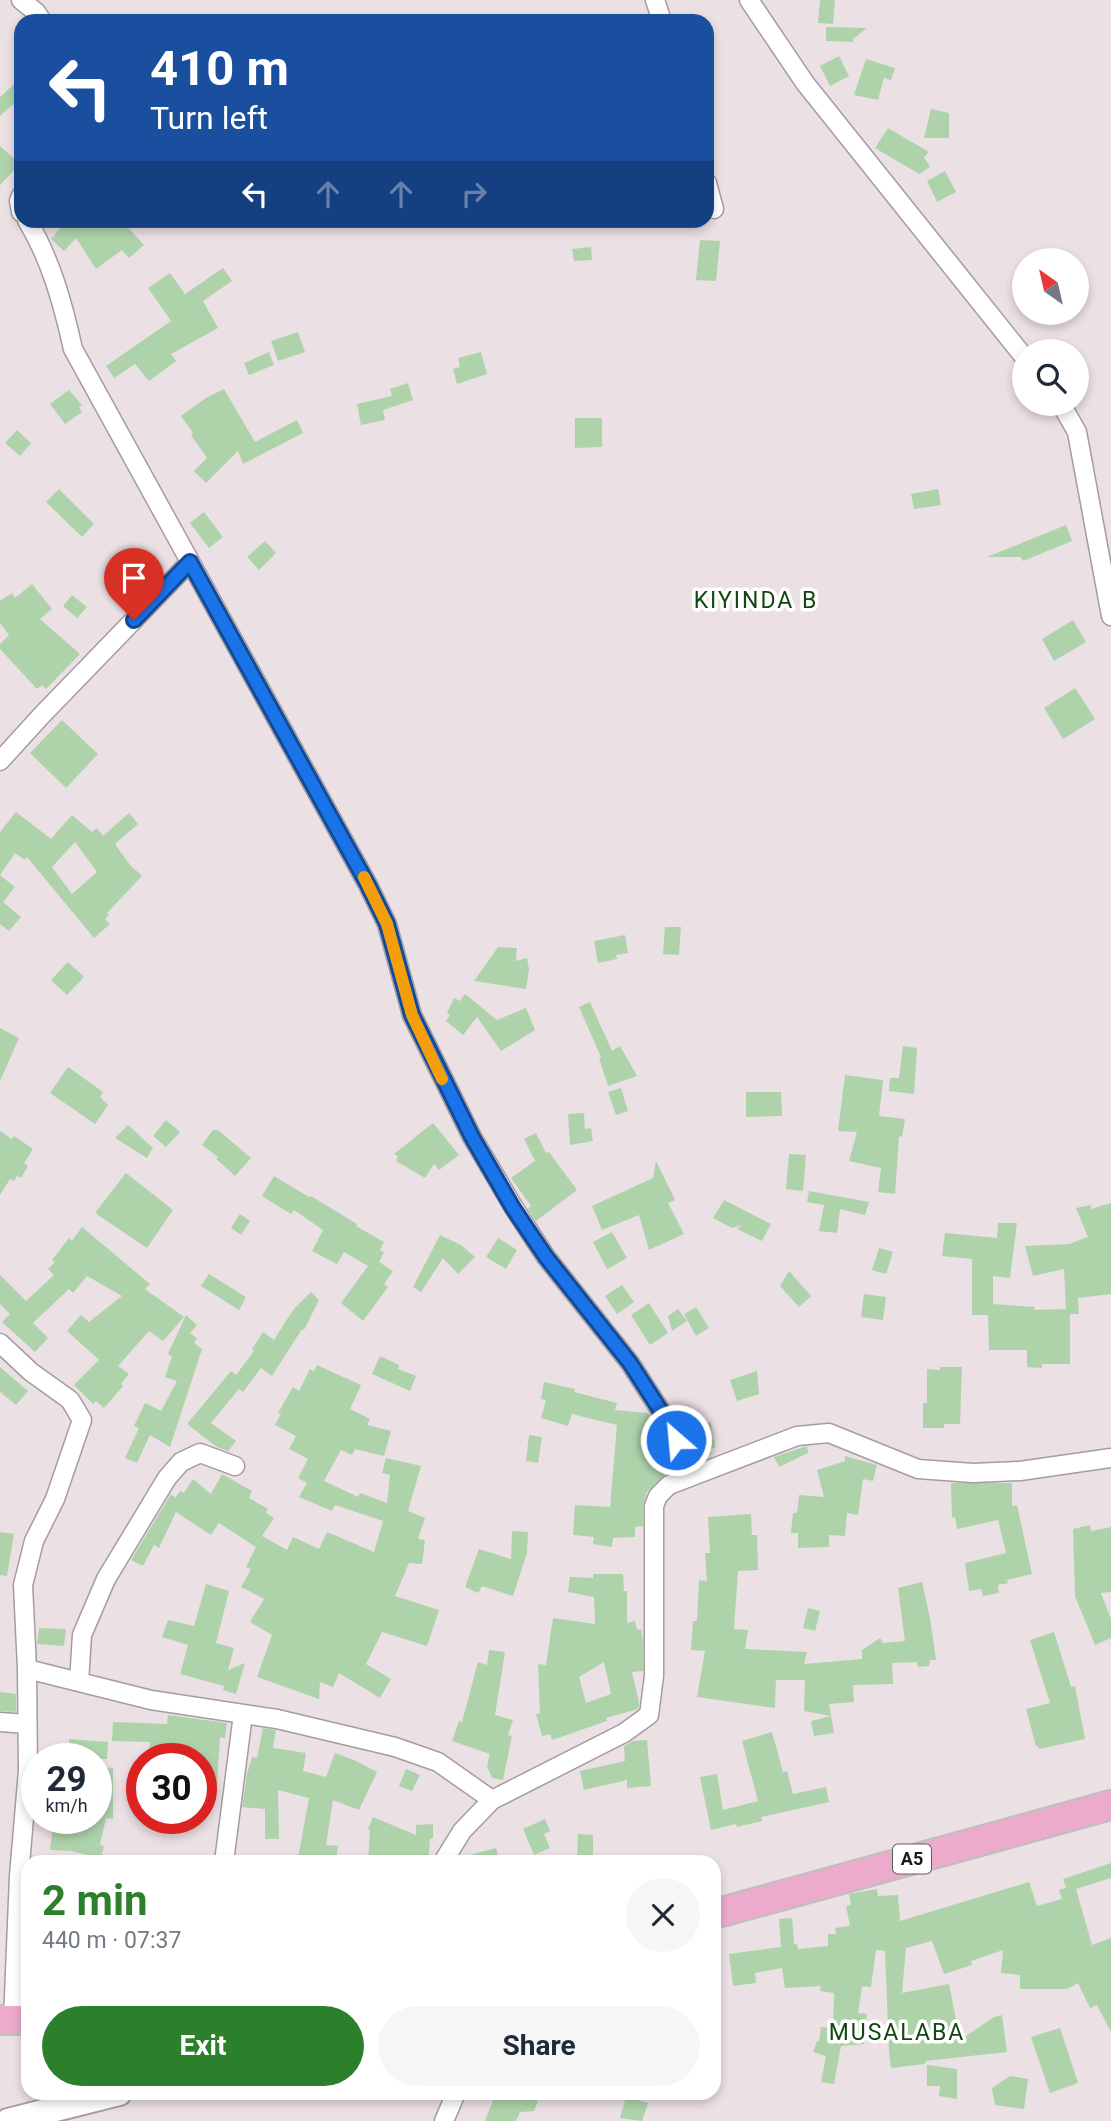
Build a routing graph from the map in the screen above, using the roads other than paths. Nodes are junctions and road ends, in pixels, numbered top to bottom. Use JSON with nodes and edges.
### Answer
{"nodes":[{"id":1,"x":21,"y":0,"type":"edge"},
{"id":2,"x":749,"y":0,"type":"edge"},
{"id":3,"x":37,"y":14,"type":"edge"},
{"id":4,"x":31,"y":228,"type":"edge"},
{"id":5,"x":1012,"y":342,"type":"edge"},
{"id":6,"x":1068,"y":416,"type":"edge"},
{"id":7,"x":190,"y":562,"type":"junction"},
{"id":8,"x":1110,"y":605,"type":"edge"},
{"id":9,"x":0,"y":761,"type":"edge"},
{"id":10,"x":0,"y":1343,"type":"edge"},
{"id":11,"x":1111,"y":1458,"type":"edge"},
{"id":12,"x":235,"y":1466,"type":"dead end"},
{"id":13,"x":684,"y":1478,"type":"junction"},
{"id":14,"x":27,"y":1669,"type":"junction"},
{"id":15,"x":79,"y":1682,"type":"junction"},
{"id":16,"x":243,"y":1714,"type":"junction"},
{"id":17,"x":0,"y":1722,"type":"edge"},
{"id":18,"x":27,"y":1724,"type":"junction"},
{"id":19,"x":492,"y":1800,"type":"junction"},
{"id":20,"x":1111,"y":1805,"type":"edge"},
{"id":21,"x":225,"y":1855,"type":"edge"},
{"id":22,"x":447,"y":1855,"type":"edge"},
{"id":23,"x":721,"y":1912,"type":"edge"},
{"id":24,"x":14,"y":2020,"type":"edge"},
{"id":25,"x":91,"y":2100,"type":"edge"},
{"id":26,"x":453,"y":2100,"type":"edge"},
{"id":27,"x":8,"y":2121,"type":"edge"},
{"id":28,"x":444,"y":2121,"type":"edge"}],
"edges":[{"from":1,"to":3,"type":"street"},
{"from":2,"to":5,"type":"street"},
{"from":4,"to":7,"type":"street"},
{"from":6,"to":8,"type":"street"},
{"from":7,"to":9,"type":"street"},
{"from":7,"to":13,"type":"street"},
{"from":10,"to":14,"type":"street"},
{"from":11,"to":13,"type":"street"},
{"from":12,"to":15,"type":"street"},
{"from":13,"to":19,"type":"street"},
{"from":14,"to":15,"type":"street"},
{"from":14,"to":18,"type":"street"},
{"from":15,"to":16,"type":"street"},
{"from":16,"to":19,"type":"street"},
{"from":16,"to":21,"type":"street"},
{"from":17,"to":18,"type":"street"},
{"from":18,"to":24,"type":"street"},
{"from":19,"to":22,"type":"street"},
{"from":20,"to":23,"type":"main road","number":"A5"},
{"from":25,"to":27,"type":"main road"},
{"from":26,"to":28,"type":"street"}]}
